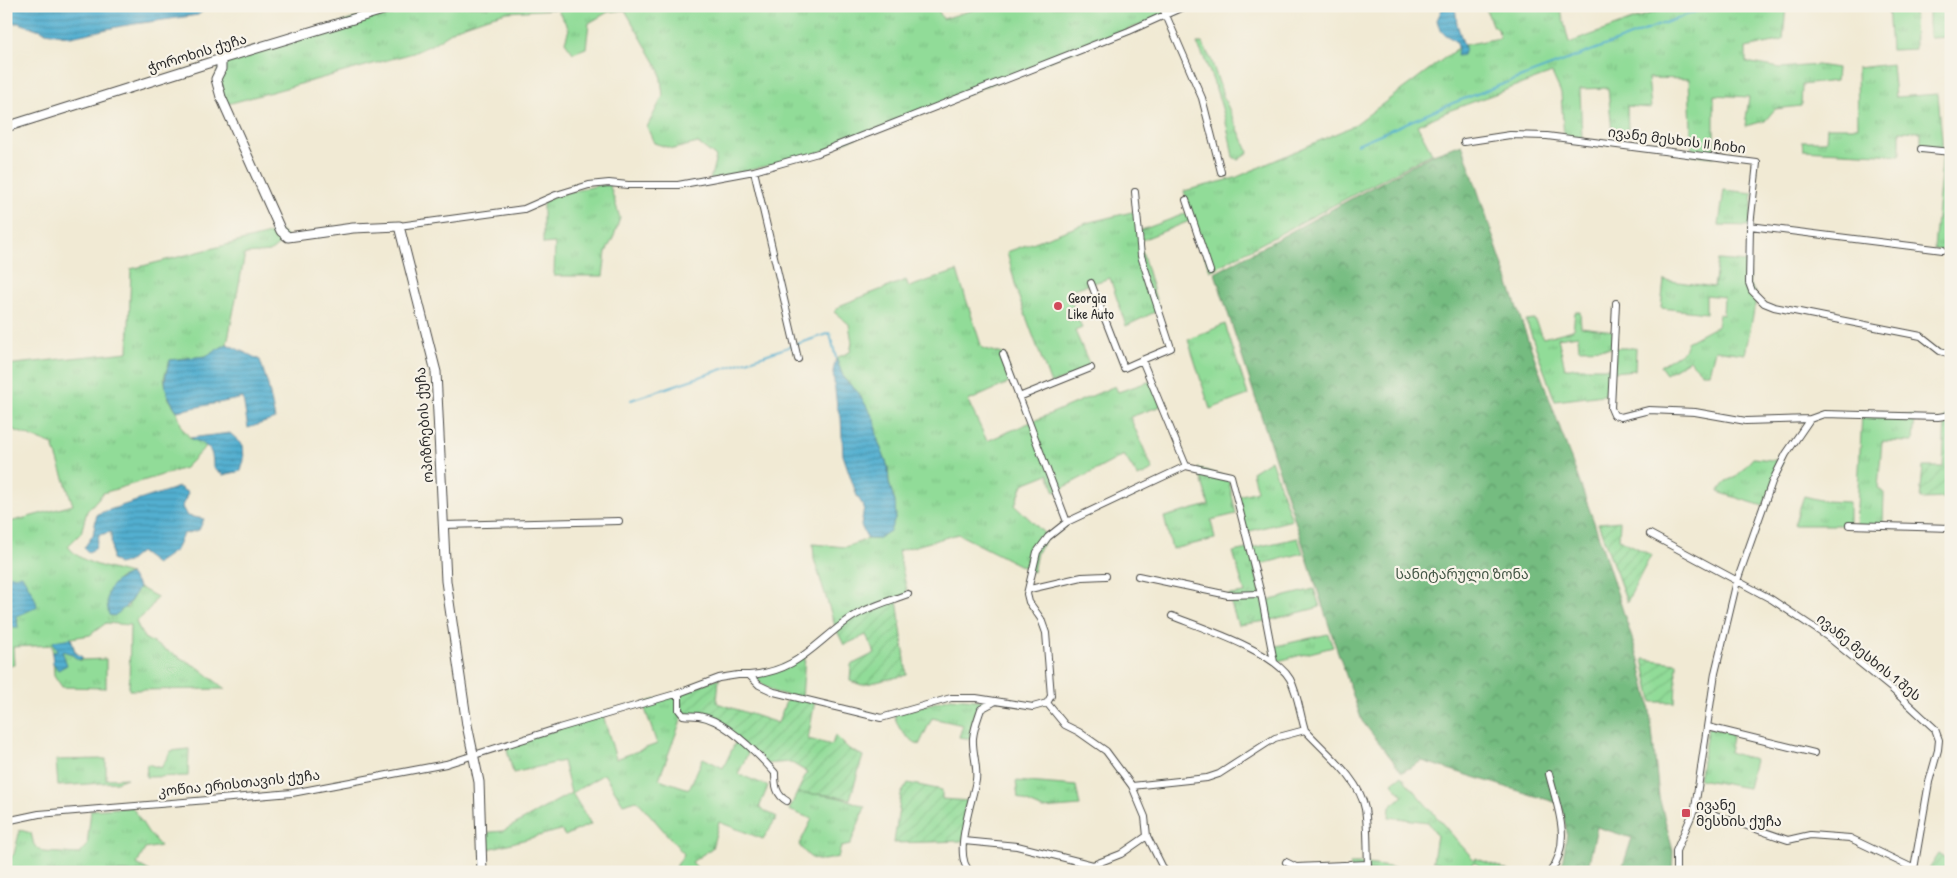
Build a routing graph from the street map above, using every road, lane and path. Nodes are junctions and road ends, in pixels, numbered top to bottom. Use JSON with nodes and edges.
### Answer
{"nodes":[{"id":1,"x":396,"y":6,"type":"edge"},
{"id":2,"x":1162,"y":6,"type":"edge"},
{"id":3,"x":1185,"y":6,"type":"edge"},
{"id":4,"x":1166,"y":15,"type":"junction"},
{"id":5,"x":221,"y":59,"type":"junction"},
{"id":6,"x":6,"y":127,"type":"edge"},
{"id":7,"x":1464,"y":142,"type":"dead end"},
{"id":8,"x":1921,"y":149,"type":"dead end"},
{"id":9,"x":1951,"y":152,"type":"edge"},
{"id":10,"x":754,"y":171,"type":"junction"},
{"id":11,"x":1221,"y":172,"type":"dead end"},
{"id":12,"x":1135,"y":192,"type":"dead end"},
{"id":13,"x":1186,"y":200,"type":"dead end"},
{"id":14,"x":398,"y":226,"type":"junction"},
{"id":15,"x":1750,"y":226,"type":"junction"},
{"id":16,"x":1943,"y":250,"type":"dead end"},
{"id":17,"x":1210,"y":271,"type":"dead end"},
{"id":18,"x":1091,"y":283,"type":"dead end"},
{"id":19,"x":1616,"y":303,"type":"dead end"},
{"id":20,"x":1003,"y":354,"type":"dead end"},
{"id":21,"x":1951,"y":354,"type":"edge"},
{"id":22,"x":798,"y":359,"type":"dead end"},
{"id":23,"x":1142,"y":360,"type":"junction"},
{"id":24,"x":1091,"y":368,"type":"dead end"},
{"id":25,"x":1019,"y":397,"type":"junction"},
{"id":26,"x":1951,"y":415,"type":"edge"},
{"id":27,"x":1810,"y":419,"type":"junction"},
{"id":28,"x":1186,"y":466,"type":"junction"},
{"id":29,"x":619,"y":521,"type":"dead end"},
{"id":30,"x":1067,"y":522,"type":"junction"},
{"id":31,"x":444,"y":525,"type":"junction"},
{"id":32,"x":1848,"y":525,"type":"dead end"},
{"id":33,"x":1951,"y":528,"type":"edge"},
{"id":34,"x":1650,"y":534,"type":"dead end"},
{"id":35,"x":1106,"y":576,"type":"dead end"},
{"id":36,"x":1138,"y":576,"type":"dead end"},
{"id":37,"x":1737,"y":582,"type":"junction"},
{"id":38,"x":1030,"y":589,"type":"junction"},
{"id":39,"x":908,"y":594,"type":"dead end"},
{"id":40,"x":1261,"y":594,"type":"junction"},
{"id":41,"x":1172,"y":616,"type":"dead end"},
{"id":42,"x":1274,"y":662,"type":"junction"},
{"id":43,"x":749,"y":675,"type":"junction"},
{"id":44,"x":679,"y":693,"type":"junction"},
{"id":45,"x":995,"y":702,"type":"junction"},
{"id":46,"x":1047,"y":703,"type":"junction"},
{"id":47,"x":1708,"y":727,"type":"junction"},
{"id":48,"x":1305,"y":730,"type":"junction"},
{"id":49,"x":1814,"y":752,"type":"dead end"},
{"id":50,"x":473,"y":756,"type":"junction"},
{"id":51,"x":1549,"y":774,"type":"dead end"},
{"id":52,"x":1132,"y":786,"type":"junction"},
{"id":53,"x":787,"y":801,"type":"dead end"},
{"id":54,"x":1695,"y":808,"type":"junction"},
{"id":55,"x":6,"y":821,"type":"edge"},
{"id":56,"x":1148,"y":836,"type":"junction"},
{"id":57,"x":964,"y":841,"type":"junction"},
{"id":58,"x":1286,"y":862,"type":"dead end"},
{"id":59,"x":1350,"y":864,"type":"junction"},
{"id":60,"x":1918,"y":870,"type":"edge"},
{"id":61,"x":482,"y":872,"type":"edge"},
{"id":62,"x":972,"y":872,"type":"edge"},
{"id":63,"x":1165,"y":872,"type":"edge"},
{"id":64,"x":1352,"y":872,"type":"edge"},
{"id":65,"x":1550,"y":872,"type":"edge"},
{"id":66,"x":1676,"y":872,"type":"edge"}],
"edges":[{"from":1,"to":5,"type":"street","name":"ჭოროხის ქუჩა"},
{"from":2,"to":4,"type":"street"},
{"from":3,"to":4,"type":"street"},
{"from":4,"to":10,"type":"street"},
{"from":4,"to":11,"type":"street"},
{"from":5,"to":6,"type":"street","name":"ჭოროხის ქუჩა"},
{"from":5,"to":14,"type":"street"},
{"from":7,"to":15,"type":"street","name":"ივანე მესხის II ჩიხი"},
{"from":8,"to":9,"type":"street"},
{"from":10,"to":14,"type":"street"},
{"from":10,"to":22,"type":"street"},
{"from":12,"to":23,"type":"street"},
{"from":13,"to":17,"type":"street"},
{"from":14,"to":31,"type":"street","name":"ოპიზრების ქუჩა"},
{"from":15,"to":16,"type":"street"},
{"from":15,"to":21,"type":"street","name":"ივანე მესხის II ჩიხი"},
{"from":18,"to":23,"type":"street"},
{"from":19,"to":27,"type":"street"},
{"from":20,"to":25,"type":"street"},
{"from":23,"to":28,"type":"street"},
{"from":24,"to":25,"type":"street"},
{"from":25,"to":30,"type":"street"},
{"from":26,"to":27,"type":"street"},
{"from":27,"to":37,"type":"street"},
{"from":28,"to":30,"type":"street"},
{"from":28,"to":40,"type":"street"},
{"from":29,"to":31,"type":"street"},
{"from":30,"to":38,"type":"street"},
{"from":31,"to":50,"type":"street","name":"ოპიზრების ქუჩა"},
{"from":32,"to":33,"type":"street"},
{"from":34,"to":37,"type":"street","name":"ივანე მესხის 1 შეს"},
{"from":35,"to":38,"type":"street"},
{"from":36,"to":40,"type":"street"},
{"from":37,"to":47,"type":"street"},
{"from":37,"to":60,"type":"street","name":"ივანე მესხის 1 შეს"},
{"from":38,"to":46,"type":"street"},
{"from":39,"to":43,"type":"street","name":"კოწია ერისთავის ქუჩა"},
{"from":40,"to":42,"type":"street"},
{"from":41,"to":42,"type":"street"},
{"from":42,"to":48,"type":"street"},
{"from":43,"to":44,"type":"street","name":"კოწია ერისთავის ქუჩა"},
{"from":43,"to":45,"type":"street"},
{"from":44,"to":50,"type":"street","name":"კოწია ერისთავის ქუჩა"},
{"from":44,"to":53,"type":"street"},
{"from":45,"to":46,"type":"street"},
{"from":45,"to":57,"type":"street"},
{"from":46,"to":52,"type":"street"},
{"from":47,"to":49,"type":"street"},
{"from":47,"to":54,"type":"street"},
{"from":48,"to":52,"type":"street"},
{"from":48,"to":59,"type":"street"},
{"from":50,"to":55,"type":"street","name":"კოწია ერისთავის ქუჩა"},
{"from":50,"to":61,"type":"street","name":"ოპიზრების ქუჩა"},
{"from":51,"to":65,"type":"street"},
{"from":52,"to":56,"type":"street"},
{"from":54,"to":60,"type":"street"},
{"from":54,"to":66,"type":"street"},
{"from":56,"to":57,"type":"street"},
{"from":56,"to":63,"type":"street"},
{"from":57,"to":62,"type":"street"},
{"from":58,"to":59,"type":"street"},
{"from":59,"to":64,"type":"street"}]}
